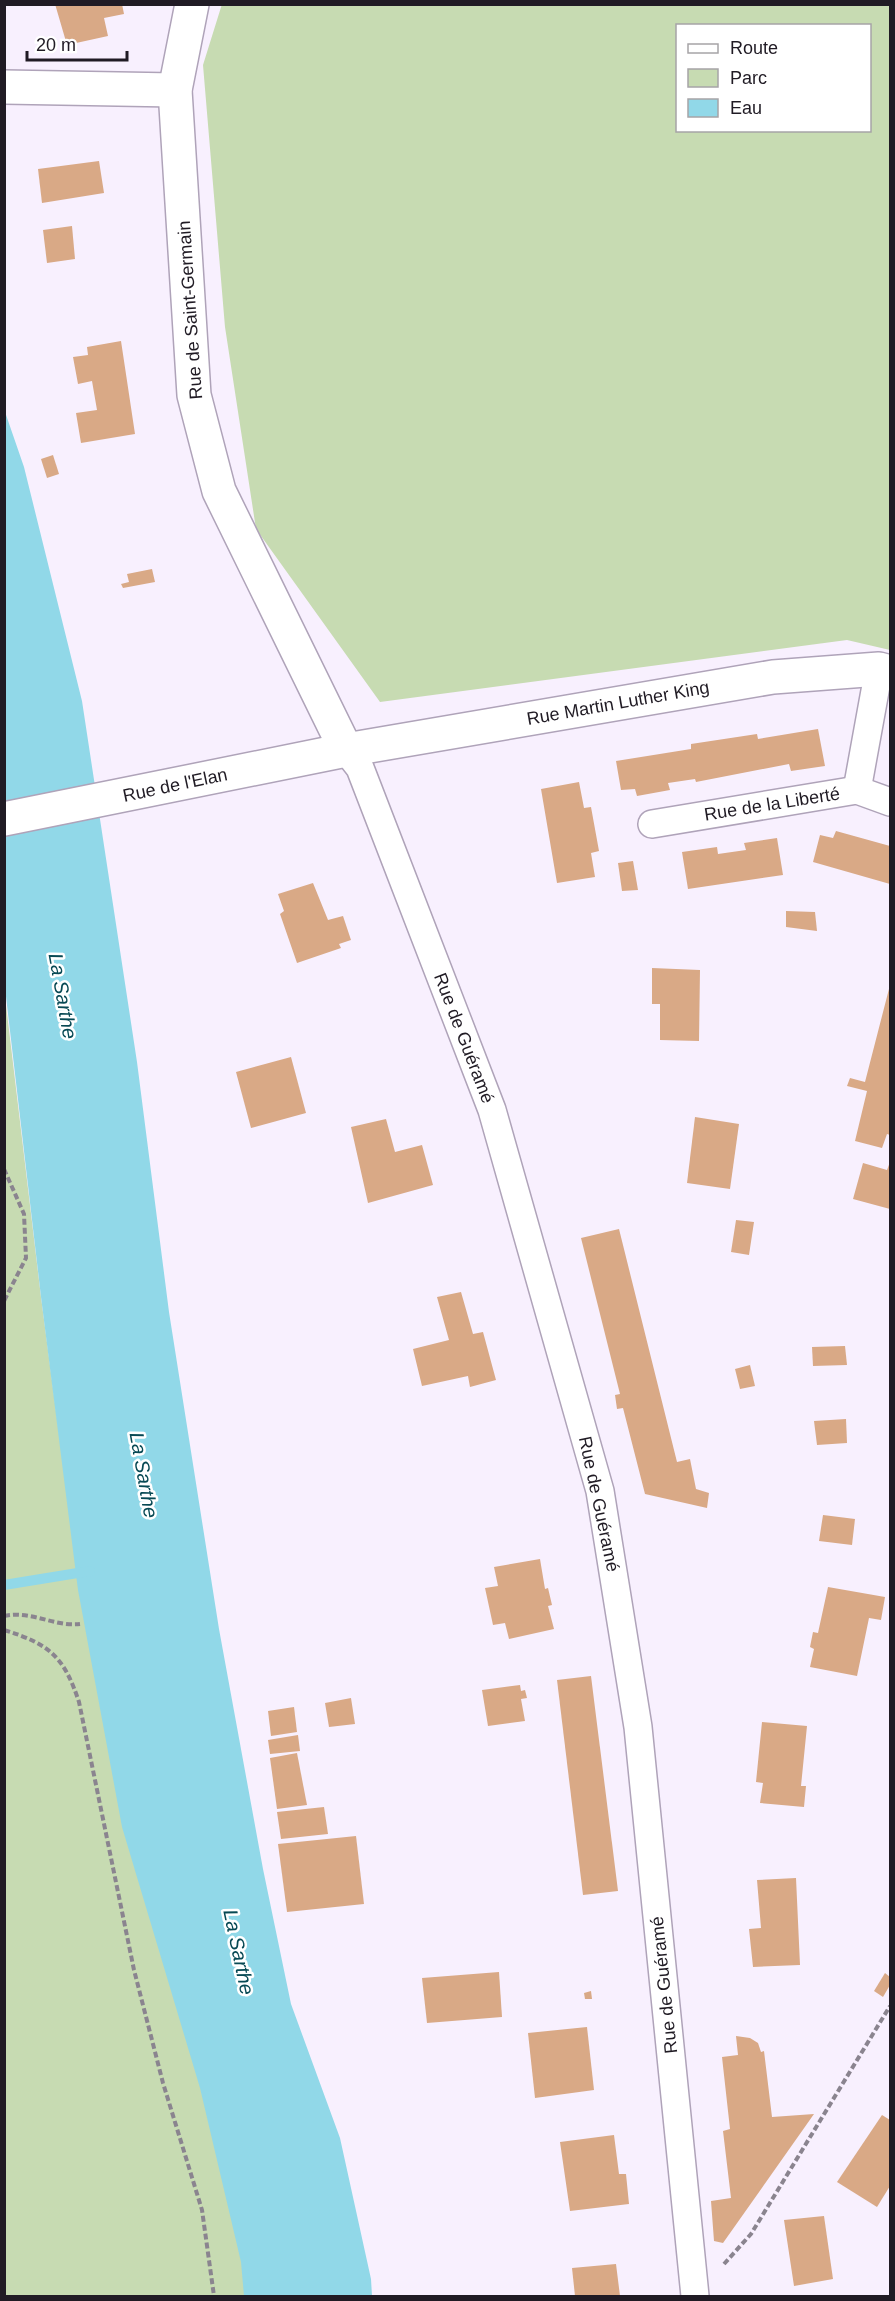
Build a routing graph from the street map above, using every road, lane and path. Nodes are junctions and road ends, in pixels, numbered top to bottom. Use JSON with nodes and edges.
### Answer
{"nodes":[{"id":1,"x":192,"y":4,"type":"edge"},
{"id":2,"x":4,"y":87,"type":"edge"},
{"id":3,"x":175,"y":90,"type":"junction"},
{"id":4,"x":885,"y":671,"type":"edge"},
{"id":5,"x":346,"y":750,"type":"junction"},
{"id":6,"x":857,"y":790,"type":"junction"},
{"id":7,"x":891,"y":802,"type":"edge"},
{"id":8,"x":4,"y":819,"type":"edge"},
{"id":9,"x":652,"y":824,"type":"dead end"},
{"id":10,"x":4,"y":1169,"type":"edge"},
{"id":11,"x":4,"y":1301,"type":"edge"},
{"id":12,"x":4,"y":1616,"type":"edge"},
{"id":13,"x":80,"y":1624,"type":"dead end"},
{"id":14,"x":4,"y":1630,"type":"edge"},
{"id":15,"x":891,"y":2006,"type":"edge"},
{"id":16,"x":718,"y":2271,"type":"dead end"},
{"id":17,"x":214,"y":2296,"type":"edge"},
{"id":18,"x":695,"y":2296,"type":"edge"}],
"edges":[{"from":1,"to":3,"type":"street","name":"Rue de Saint-Germain"},
{"from":2,"to":3,"type":"street"},
{"from":3,"to":5,"type":"street","name":"Rue de Saint-Germain"},
{"from":4,"to":5,"type":"street","name":"Rue Martin Luther King"},
{"from":4,"to":6,"type":"street"},
{"from":5,"to":8,"type":"street","name":"Rue de l'Elan"},
{"from":5,"to":18,"type":"street","name":"Rue de Guéramé"},
{"from":6,"to":7,"type":"street","name":"Rue de la Liberté"},
{"from":6,"to":9,"type":"street","name":"Rue de la Liberté"},
{"from":10,"to":11,"type":"path"},
{"from":12,"to":13,"type":"path"},
{"from":14,"to":17,"type":"path"},
{"from":15,"to":16,"type":"path"}]}
